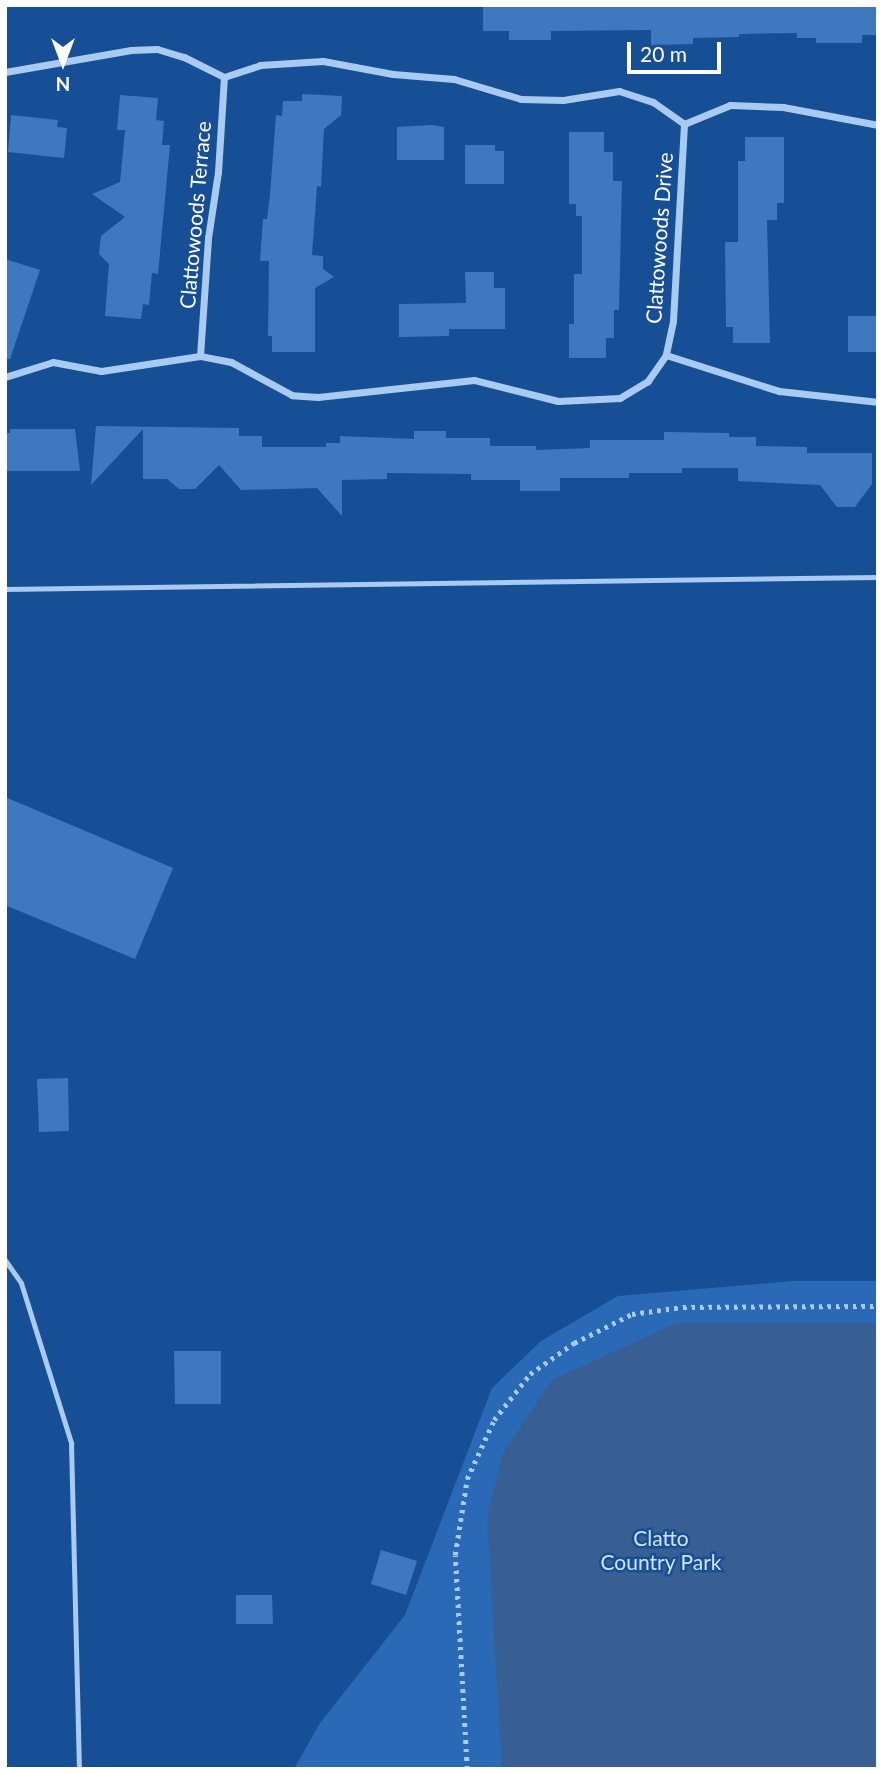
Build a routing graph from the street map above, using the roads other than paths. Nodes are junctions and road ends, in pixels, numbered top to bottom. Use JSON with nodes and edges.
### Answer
{"nodes":[{"id":1,"x":5,"y":72,"type":"edge"},
{"id":2,"x":224,"y":77,"type":"junction"},
{"id":3,"x":684,"y":124,"type":"junction"},
{"id":4,"x":878,"y":125,"type":"edge"},
{"id":5,"x":666,"y":355,"type":"junction"},
{"id":6,"x":200,"y":356,"type":"junction"},
{"id":7,"x":5,"y":377,"type":"edge"},
{"id":8,"x":878,"y":402,"type":"edge"},
{"id":9,"x":878,"y":577,"type":"edge"},
{"id":10,"x":5,"y":589,"type":"edge"},
{"id":11,"x":5,"y":1260,"type":"edge"},
{"id":12,"x":79,"y":1769,"type":"edge"}],
"edges":[{"from":1,"to":2,"type":"street"},
{"from":2,"to":3,"type":"street","name":"Clattowoods Drive"},
{"from":2,"to":6,"type":"street","name":"Clattowoods Terrace"},
{"from":3,"to":4,"type":"street","name":"Clattowoods Drive"},
{"from":3,"to":5,"type":"street","name":"Clattowoods Drive"},
{"from":5,"to":6,"type":"street","name":"Clattowoods Drive"},
{"from":5,"to":8,"type":"street","name":"Clattowoods Drive"},
{"from":6,"to":7,"type":"street"},
{"from":9,"to":10,"type":"lane"},
{"from":11,"to":12,"type":"lane"}]}
